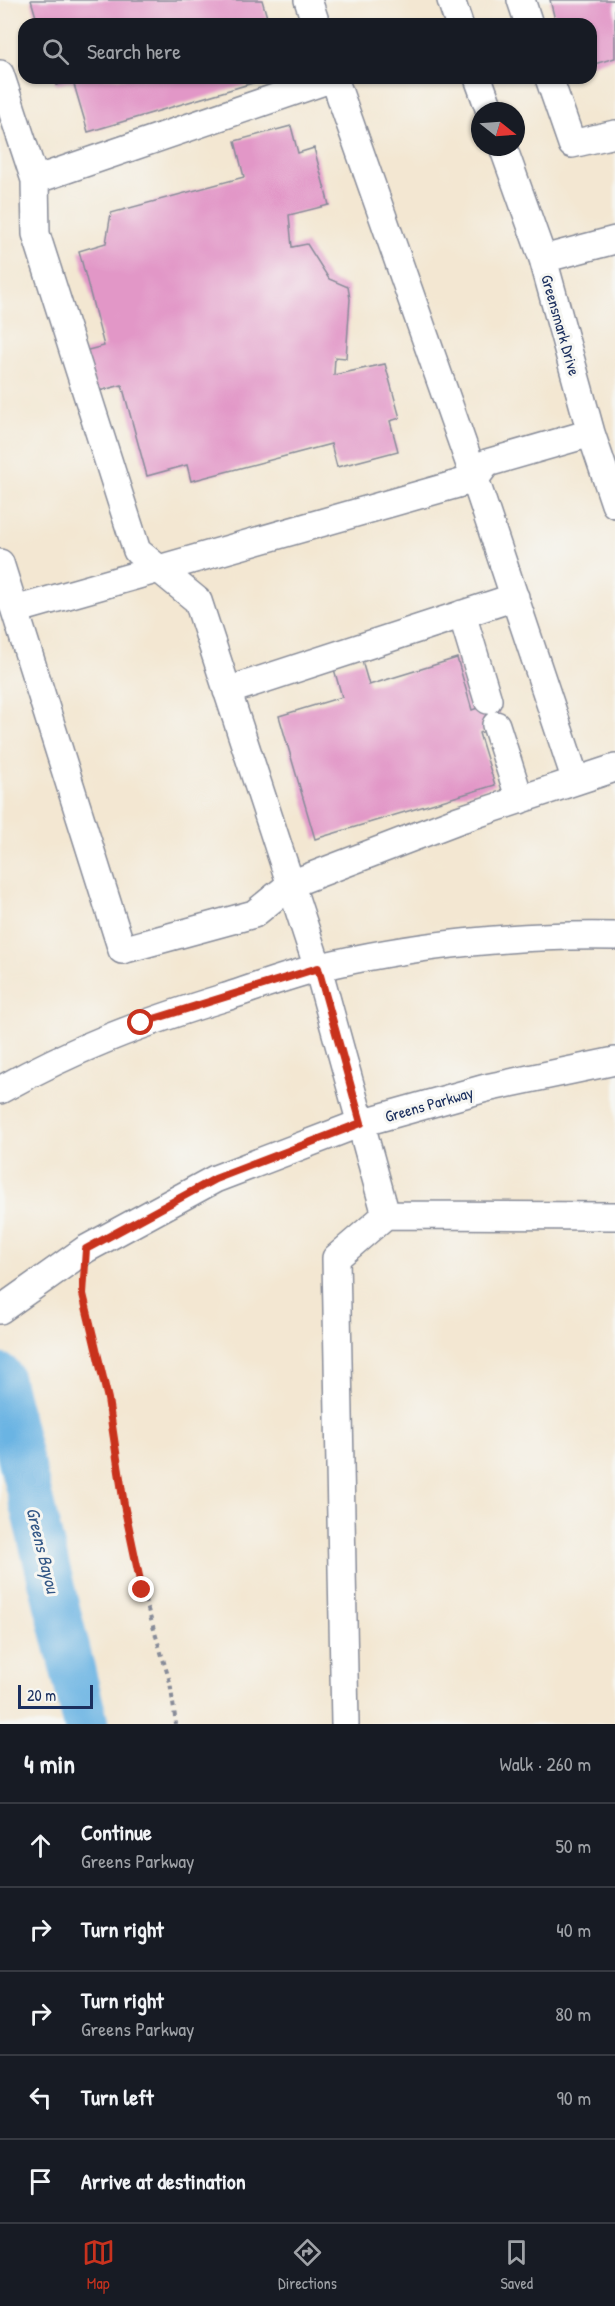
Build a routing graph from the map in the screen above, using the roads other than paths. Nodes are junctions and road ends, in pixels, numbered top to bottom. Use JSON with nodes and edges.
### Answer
{"nodes":[{"id":1,"x":308,"y":0,"type":"edge"},
{"id":2,"x":452,"y":0,"type":"edge"},
{"id":3,"x":520,"y":0,"type":"edge"},
{"id":4,"x":314,"y":18,"type":"edge"},
{"id":5,"x":457,"y":18,"type":"edge"},
{"id":6,"x":527,"y":18,"type":"edge"},
{"id":7,"x":0,"y":74,"type":"edge"},
{"id":8,"x":316,"y":84,"type":"edge"},
{"id":9,"x":336,"y":84,"type":"edge"},
{"id":10,"x":480,"y":84,"type":"edge"},
{"id":11,"x":551,"y":84,"type":"edge"},
{"id":12,"x":487,"y":102,"type":"edge"},
{"id":13,"x":615,"y":134,"type":"edge"},
{"id":14,"x":505,"y":156,"type":"edge"},
{"id":15,"x":35,"y":180,"type":"junction"},
{"id":16,"x":615,"y":240,"type":"edge"},
{"id":17,"x":543,"y":259,"type":"junction"},
{"id":18,"x":591,"y":433,"type":"junction"},
{"id":19,"x":475,"y":479,"type":"junction"},
{"id":20,"x":615,"y":504,"type":"edge"},
{"id":21,"x":0,"y":562,"type":"edge"},
{"id":22,"x":159,"y":568,"type":"junction"},
{"id":23,"x":515,"y":597,"type":"junction"},
{"id":24,"x":15,"y":610,"type":"junction"},
{"id":25,"x":462,"y":614,"type":"junction"},
{"id":26,"x":227,"y":691,"type":"junction"},
{"id":27,"x":615,"y":768,"type":"edge"},
{"id":28,"x":576,"y":781,"type":"junction"},
{"id":29,"x":519,"y":800,"type":"junction"},
{"id":30,"x":291,"y":884,"type":"junction"},
{"id":31,"x":615,"y":936,"type":"edge"},
{"id":32,"x":318,"y":968,"type":"junction"},
{"id":33,"x":615,"y":1061,"type":"edge"},
{"id":34,"x":0,"y":1090,"type":"edge"},
{"id":35,"x":361,"y":1123,"type":"junction"},
{"id":36,"x":386,"y":1215,"type":"junction"},
{"id":37,"x":615,"y":1216,"type":"edge"},
{"id":38,"x":0,"y":1310,"type":"edge"},
{"id":39,"x":345,"y":1724,"type":"edge"}],
"edges":[{"from":1,"to":4,"type":"street"},
{"from":2,"to":5,"type":"street"},
{"from":3,"to":6,"type":"street"},
{"from":7,"to":15,"type":"street"},
{"from":8,"to":15,"type":"street"},
{"from":9,"to":19,"type":"street"},
{"from":10,"to":12,"type":"street"},
{"from":11,"to":13,"type":"street"},
{"from":14,"to":17,"type":"street","name":"Greensmark Drive"},
{"from":15,"to":22,"type":"street"},
{"from":16,"to":17,"type":"street"},
{"from":17,"to":18,"type":"street","name":"Greensmark Drive"},
{"from":18,"to":19,"type":"street"},
{"from":18,"to":20,"type":"street","name":"Greensmark Drive"},
{"from":19,"to":22,"type":"street"},
{"from":19,"to":23,"type":"street"},
{"from":21,"to":24,"type":"street"},
{"from":22,"to":24,"type":"street"},
{"from":22,"to":26,"type":"street"},
{"from":23,"to":25,"type":"street"},
{"from":23,"to":28,"type":"street"},
{"from":24,"to":30,"type":"street"},
{"from":25,"to":26,"type":"street"},
{"from":25,"to":29,"type":"street"},
{"from":26,"to":30,"type":"street"},
{"from":27,"to":28,"type":"street"},
{"from":28,"to":29,"type":"street"},
{"from":29,"to":30,"type":"street"},
{"from":30,"to":32,"type":"street"},
{"from":31,"to":32,"type":"street"},
{"from":32,"to":34,"type":"street"},
{"from":32,"to":35,"type":"street"},
{"from":33,"to":35,"type":"street","name":"Greens Parkway"},
{"from":35,"to":36,"type":"street"},
{"from":35,"to":38,"type":"street","name":"Greens Parkway"},
{"from":36,"to":37,"type":"street"},
{"from":36,"to":39,"type":"street"}]}
